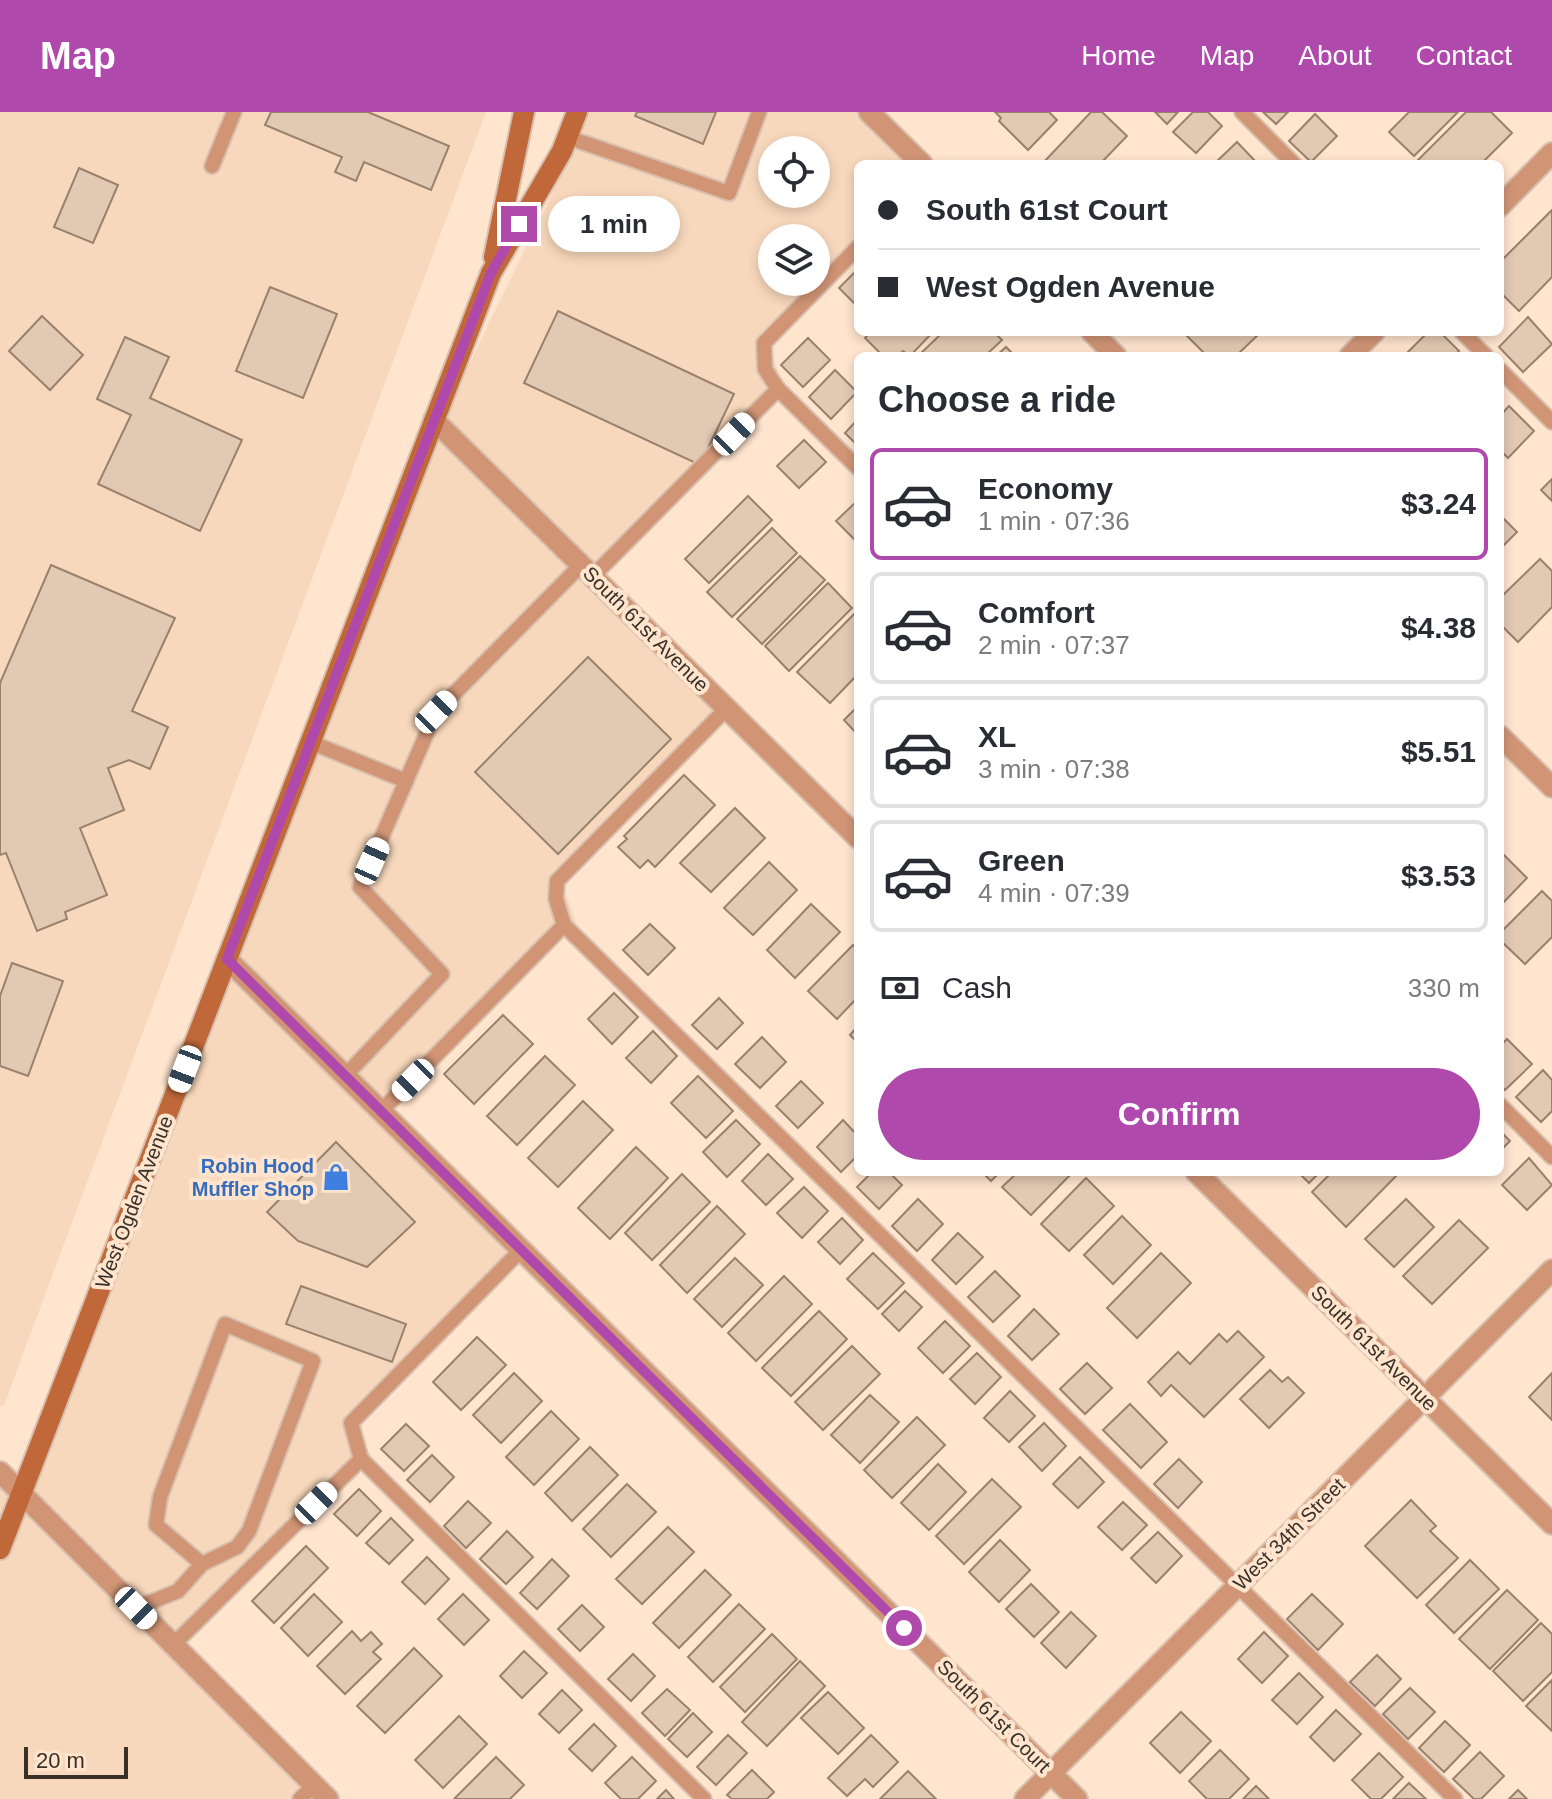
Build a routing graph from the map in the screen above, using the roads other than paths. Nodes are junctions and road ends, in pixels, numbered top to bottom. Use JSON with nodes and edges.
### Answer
{"nodes":[{"id":1,"x":234,"y":112,"type":"edge"},
{"id":2,"x":524,"y":112,"type":"edge"},
{"id":3,"x":577,"y":112,"type":"edge"},
{"id":4,"x":759,"y":112,"type":"edge"},
{"id":5,"x":869,"y":112,"type":"edge"},
{"id":6,"x":1242,"y":112,"type":"edge"},
{"id":7,"x":567,"y":137,"type":"junction"},
{"id":8,"x":1552,"y":153,"type":"edge"},
{"id":9,"x":918,"y":160,"type":"edge"},
{"id":10,"x":1290,"y":160,"type":"edge"},
{"id":11,"x":212,"y":166,"type":"dead end"},
{"id":12,"x":1504,"y":202,"type":"edge"},
{"id":13,"x":854,"y":251,"type":"edge"},
{"id":14,"x":491,"y":273,"type":"junction"},
{"id":15,"x":1096,"y":336,"type":"edge"},
{"id":16,"x":1370,"y":336,"type":"edge"},
{"id":17,"x":1466,"y":336,"type":"edge"},
{"id":18,"x":1112,"y":352,"type":"edge"},
{"id":19,"x":1354,"y":352,"type":"edge"},
{"id":20,"x":1482,"y":352,"type":"edge"},
{"id":21,"x":1504,"y":374,"type":"edge"},
{"id":22,"x":778,"y":389,"type":"junction"},
{"id":23,"x":434,"y":420,"type":"junction"},
{"id":24,"x":1552,"y":422,"type":"edge"},
{"id":25,"x":854,"y":464,"type":"edge"},
{"id":26,"x":587,"y":570,"type":"junction"},
{"id":27,"x":727,"y":708,"type":"junction"},
{"id":28,"x":1504,"y":740,"type":"edge"},
{"id":29,"x":310,"y":742,"type":"junction"},
{"id":30,"x":406,"y":781,"type":"junction"},
{"id":31,"x":1552,"y":787,"type":"edge"},
{"id":32,"x":854,"y":834,"type":"edge"},
{"id":33,"x":564,"y":925,"type":"junction"},
{"id":34,"x":227,"y":959,"type":"junction"},
{"id":35,"x":345,"y":1076,"type":"junction"},
{"id":36,"x":1504,"y":1109,"type":"edge"},
{"id":37,"x":381,"y":1111,"type":"junction"},
{"id":38,"x":1552,"y":1157,"type":"edge"},
{"id":39,"x":1200,"y":1176,"type":"edge"},
{"id":40,"x":521,"y":1250,"type":"junction"},
{"id":41,"x":1552,"y":1270,"type":"edge"},
{"id":42,"x":1424,"y":1398,"type":"junction"},
{"id":43,"x":361,"y":1459,"type":"junction"},
{"id":44,"x":0,"y":1472,"type":"edge"},
{"id":45,"x":22,"y":1494,"type":"junction"},
{"id":46,"x":1552,"y":1524,"type":"edge"},
{"id":47,"x":0,"y":1549,"type":"edge"},
{"id":48,"x":202,"y":1564,"type":"junction"},
{"id":49,"x":1239,"y":1584,"type":"junction"},
{"id":50,"x":136,"y":1608,"type":"junction"},
{"id":51,"x":173,"y":1645,"type":"junction"},
{"id":52,"x":1051,"y":1773,"type":"junction"},
{"id":53,"x":314,"y":1794,"type":"edge"},
{"id":54,"x":704,"y":1799,"type":"edge"},
{"id":55,"x":1025,"y":1799,"type":"edge"},
{"id":56,"x":1077,"y":1799,"type":"edge"},
{"id":57,"x":1455,"y":1799,"type":"edge"}],
"edges":[{"from":1,"to":11,"type":"lane"},
{"from":2,"to":14,"type":"main road","name":"West Ogden Avenue"},
{"from":3,"to":7,"type":"main road","name":"West Ogden Avenue"},
{"from":4,"to":7,"type":"lane"},
{"from":5,"to":9,"type":"street"},
{"from":6,"to":10,"type":"lane"},
{"from":7,"to":14,"type":"main road","name":"West Ogden Avenue"},
{"from":8,"to":12,"type":"street"},
{"from":13,"to":22,"type":"lane"},
{"from":14,"to":23,"type":"main road","name":"West Ogden Avenue"},
{"from":15,"to":18,"type":"street"},
{"from":16,"to":19,"type":"street"},
{"from":17,"to":20,"type":"lane"},
{"from":21,"to":24,"type":"lane"},
{"from":22,"to":25,"type":"lane"},
{"from":22,"to":26,"type":"lane"},
{"from":23,"to":26,"type":"street","name":"South 61st Avenue"},
{"from":23,"to":29,"type":"main road","name":"West Ogden Avenue"},
{"from":26,"to":27,"type":"street","name":"South 61st Avenue"},
{"from":26,"to":30,"type":"lane"},
{"from":27,"to":32,"type":"street","name":"South 61st Avenue"},
{"from":27,"to":33,"type":"lane"},
{"from":28,"to":31,"type":"street"},
{"from":29,"to":30,"type":"lane"},
{"from":29,"to":34,"type":"main road","name":"West Ogden Avenue"},
{"from":30,"to":35,"type":"lane"},
{"from":33,"to":37,"type":"lane"},
{"from":33,"to":49,"type":"lane"},
{"from":34,"to":35,"type":"street","name":"South 61st Court"},
{"from":34,"to":45,"type":"main road","name":"West Ogden Avenue"},
{"from":35,"to":37,"type":"street","name":"South 61st Court"},
{"from":36,"to":38,"type":"lane"},
{"from":37,"to":40,"type":"street","name":"South 61st Court"},
{"from":39,"to":42,"type":"street","name":"South 61st Avenue"},
{"from":40,"to":43,"type":"lane"},
{"from":40,"to":52,"type":"street","name":"South 61st Court"},
{"from":41,"to":42,"type":"street","name":"West 34th Street"},
{"from":42,"to":46,"type":"street","name":"South 61st Avenue"},
{"from":42,"to":49,"type":"street","name":"West 34th Street"},
{"from":43,"to":51,"type":"lane"},
{"from":43,"to":54,"type":"lane"},
{"from":44,"to":45,"type":"street"},
{"from":45,"to":47,"type":"main road","name":"West Ogden Avenue"},
{"from":45,"to":50,"type":"street"},
{"from":48,"to":48,"type":"lane"},
{"from":48,"to":50,"type":"lane"},
{"from":49,"to":52,"type":"street","name":"West 34th Street"},
{"from":49,"to":57,"type":"lane"},
{"from":50,"to":51,"type":"street"},
{"from":51,"to":53,"type":"street"},
{"from":52,"to":55,"type":"street","name":"West 34th Street"},
{"from":52,"to":56,"type":"street","name":"South 61st Court"}]}
